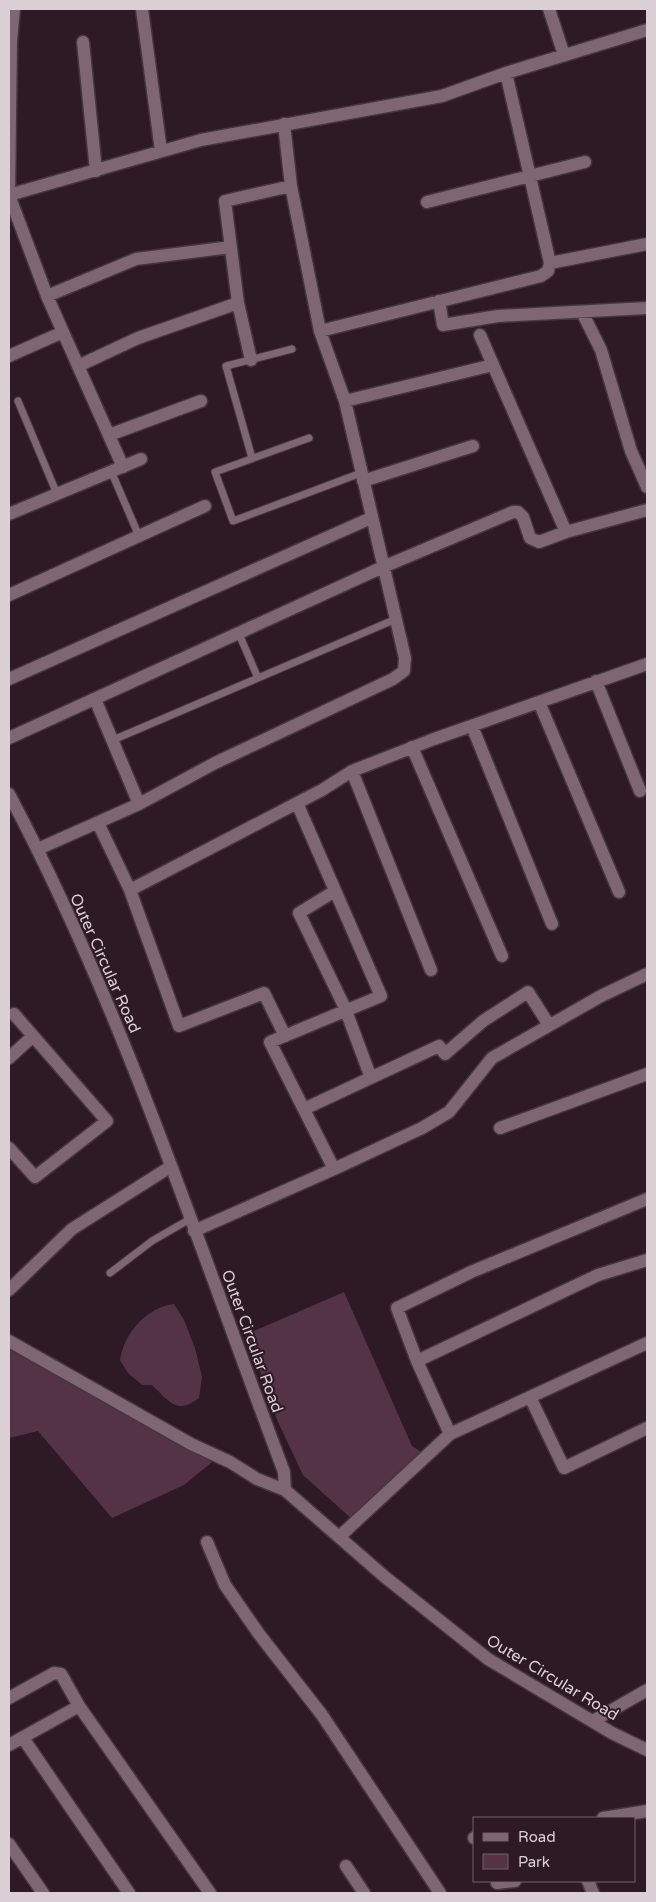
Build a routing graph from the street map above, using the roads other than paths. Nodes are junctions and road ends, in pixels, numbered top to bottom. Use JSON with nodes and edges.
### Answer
{"nodes":[{"id":1,"x":14,"y":9,"type":"edge"},
{"id":2,"x":142,"y":9,"type":"edge"},
{"id":3,"x":549,"y":9,"type":"edge"},
{"id":4,"x":647,"y":30,"type":"edge"},
{"id":5,"x":83,"y":42,"type":"dead end"},
{"id":6,"x":564,"y":55,"type":"junction"},
{"id":7,"x":506,"y":73,"type":"junction"},
{"id":8,"x":284,"y":124,"type":"junction"},
{"id":9,"x":162,"y":152,"type":"junction"},
{"id":10,"x":585,"y":162,"type":"dead end"},
{"id":11,"x":96,"y":171,"type":"junction"},
{"id":12,"x":531,"y":175,"type":"junction"},
{"id":13,"x":291,"y":186,"type":"junction"},
{"id":14,"x":9,"y":195,"type":"edge"},
{"id":15,"x":427,"y":202,"type":"dead end"},
{"id":16,"x":647,"y":244,"type":"edge"},
{"id":17,"x":231,"y":247,"type":"junction"},
{"id":18,"x":550,"y":263,"type":"junction"},
{"id":19,"x":47,"y":296,"type":"junction"},
{"id":20,"x":439,"y":301,"type":"junction"},
{"id":21,"x":238,"y":302,"type":"junction"},
{"id":22,"x":647,"y":308,"type":"edge"},
{"id":23,"x":582,"y":312,"type":"junction"},
{"id":24,"x":320,"y":331,"type":"junction"},
{"id":25,"x":63,"y":332,"type":"junction"},
{"id":26,"x":480,"y":335,"type":"dead end"},
{"id":27,"x":292,"y":349,"type":"dead end"},
{"id":28,"x":9,"y":356,"type":"edge"},
{"id":29,"x":252,"y":360,"type":"junction"},
{"id":30,"x":493,"y":365,"type":"junction"},
{"id":31,"x":78,"y":366,"type":"junction"},
{"id":32,"x":18,"y":401,"type":"dead end"},
{"id":33,"x":201,"y":401,"type":"dead end"},
{"id":34,"x":346,"y":401,"type":"junction"},
{"id":35,"x":109,"y":436,"type":"junction"},
{"id":36,"x":309,"y":438,"type":"dead end"},
{"id":37,"x":473,"y":446,"type":"dead end"},
{"id":38,"x":252,"y":458,"type":"junction"},
{"id":39,"x":141,"y":459,"type":"dead end"},
{"id":40,"x":117,"y":469,"type":"junction"},
{"id":41,"x":362,"y":477,"type":"junction"},
{"id":42,"x":647,"y":488,"type":"edge"},
{"id":43,"x":57,"y":494,"type":"junction"},
{"id":44,"x":204,"y":506,"type":"dead end"},
{"id":45,"x":647,"y":510,"type":"edge"},
{"id":46,"x":9,"y":514,"type":"edge"},
{"id":47,"x":371,"y":518,"type":"junction"},
{"id":48,"x":566,"y":532,"type":"junction"},
{"id":49,"x":140,"y":536,"type":"junction"},
{"id":50,"x":383,"y":567,"type":"junction"},
{"id":51,"x":9,"y":595,"type":"edge"},
{"id":52,"x":396,"y":619,"type":"junction"},
{"id":53,"x":239,"y":634,"type":"junction"},
{"id":54,"x":647,"y":664,"type":"edge"},
{"id":55,"x":258,"y":678,"type":"junction"},
{"id":56,"x":9,"y":679,"type":"edge"},
{"id":57,"x":596,"y":682,"type":"junction"},
{"id":58,"x":95,"y":699,"type":"junction"},
{"id":59,"x":539,"y":702,"type":"junction"},
{"id":60,"x":472,"y":726,"type":"junction"},
{"id":61,"x":9,"y":738,"type":"edge"},
{"id":62,"x":113,"y":740,"type":"junction"},
{"id":63,"x":412,"y":747,"type":"junction"},
{"id":64,"x":352,"y":771,"type":"junction"},
{"id":65,"x":640,"y":791,"type":"dead end"},
{"id":66,"x":9,"y":794,"type":"edge"},
{"id":67,"x":297,"y":803,"type":"junction"},
{"id":68,"x":139,"y":804,"type":"junction"},
{"id":69,"x":98,"y":823,"type":"junction"},
{"id":70,"x":38,"y":849,"type":"junction"},
{"id":71,"x":130,"y":890,"type":"junction"},
{"id":72,"x":335,"y":891,"type":"junction"},
{"id":73,"x":619,"y":892,"type":"dead end"},
{"id":74,"x":552,"y":924,"type":"dead end"},
{"id":75,"x":502,"y":956,"type":"dead end"},
{"id":76,"x":431,"y":970,"type":"dead end"},
{"id":77,"x":647,"y":974,"type":"edge"},
{"id":78,"x":346,"y":1011,"type":"junction"},
{"id":79,"x":14,"y":1014,"type":"dead end"},
{"id":80,"x":549,"y":1026,"type":"junction"},
{"id":81,"x":33,"y":1036,"type":"junction"},
{"id":82,"x":285,"y":1036,"type":"junction"},
{"id":83,"x":9,"y":1058,"type":"edge"},
{"id":84,"x":647,"y":1074,"type":"edge"},
{"id":85,"x":371,"y":1078,"type":"junction"},
{"id":86,"x":304,"y":1109,"type":"junction"},
{"id":87,"x":500,"y":1128,"type":"dead end"},
{"id":88,"x":9,"y":1148,"type":"edge"},
{"id":89,"x":170,"y":1167,"type":"junction"},
{"id":90,"x":334,"y":1169,"type":"junction"},
{"id":91,"x":647,"y":1199,"type":"edge"},
{"id":92,"x":192,"y":1225,"type":"junction"},
{"id":93,"x":647,"y":1260,"type":"edge"},
{"id":94,"x":110,"y":1273,"type":"dead end"},
{"id":95,"x":9,"y":1290,"type":"edge"},
{"id":96,"x":9,"y":1341,"type":"edge"},
{"id":97,"x":647,"y":1343,"type":"edge"},
{"id":98,"x":417,"y":1361,"type":"junction"},
{"id":99,"x":530,"y":1398,"type":"junction"},
{"id":100,"x":647,"y":1428,"type":"edge"},
{"id":101,"x":450,"y":1434,"type":"junction"},
{"id":102,"x":285,"y":1490,"type":"junction"},
{"id":103,"x":339,"y":1537,"type":"junction"},
{"id":104,"x":207,"y":1542,"type":"dead end"},
{"id":105,"x":647,"y":1690,"type":"edge"},
{"id":106,"x":9,"y":1698,"type":"edge"},
{"id":107,"x":79,"y":1706,"type":"junction"},
{"id":108,"x":593,"y":1721,"type":"junction"},
{"id":109,"x":23,"y":1738,"type":"junction"},
{"id":110,"x":9,"y":1745,"type":"edge"},
{"id":111,"x":647,"y":1749,"type":"edge"},
{"id":112,"x":647,"y":1811,"type":"edge"},
{"id":113,"x":609,"y":1817,"type":"edge"},
{"id":114,"x":9,"y":1844,"type":"edge"},
{"id":115,"x":346,"y":1866,"type":"dead end"},
{"id":116,"x":506,"y":1882,"type":"edge"},
{"id":117,"x":497,"y":1883,"type":"dead end"},
{"id":118,"x":43,"y":1893,"type":"edge"},
{"id":119,"x":129,"y":1893,"type":"edge"},
{"id":120,"x":210,"y":1893,"type":"edge"},
{"id":121,"x":364,"y":1893,"type":"edge"},
{"id":122,"x":440,"y":1893,"type":"edge"}],
"edges":[{"from":1,"to":14,"type":"street"},
{"from":2,"to":9,"type":"street"},
{"from":3,"to":6,"type":"street"},
{"from":4,"to":6,"type":"street"},
{"from":5,"to":11,"type":"street"},
{"from":6,"to":7,"type":"street"},
{"from":7,"to":8,"type":"street"},
{"from":7,"to":12,"type":"street"},
{"from":8,"to":9,"type":"street"},
{"from":8,"to":13,"type":"street"},
{"from":9,"to":11,"type":"street"},
{"from":10,"to":12,"type":"street"},
{"from":11,"to":14,"type":"street"},
{"from":12,"to":15,"type":"street"},
{"from":12,"to":18,"type":"street"},
{"from":13,"to":17,"type":"street"},
{"from":13,"to":24,"type":"street"},
{"from":14,"to":19,"type":"street"},
{"from":16,"to":18,"type":"street"},
{"from":17,"to":19,"type":"street"},
{"from":17,"to":21,"type":"street"},
{"from":18,"to":20,"type":"street"},
{"from":19,"to":25,"type":"street"},
{"from":20,"to":23,"type":"street"},
{"from":20,"to":24,"type":"street"},
{"from":21,"to":29,"type":"street"},
{"from":21,"to":31,"type":"street"},
{"from":22,"to":23,"type":"street"},
{"from":23,"to":42,"type":"street"},
{"from":24,"to":34,"type":"street"},
{"from":25,"to":28,"type":"street"},
{"from":25,"to":31,"type":"street"},
{"from":26,"to":30,"type":"street"},
{"from":27,"to":29,"type":"lane"},
{"from":29,"to":38,"type":"lane"},
{"from":30,"to":34,"type":"street"},
{"from":30,"to":48,"type":"street"},
{"from":31,"to":35,"type":"street"},
{"from":32,"to":43,"type":"lane"},
{"from":33,"to":35,"type":"street"},
{"from":34,"to":41,"type":"street"},
{"from":35,"to":40,"type":"street"},
{"from":36,"to":38,"type":"lane"},
{"from":37,"to":41,"type":"street"},
{"from":38,"to":41,"type":"lane"},
{"from":39,"to":40,"type":"street"},
{"from":40,"to":43,"type":"street"},
{"from":40,"to":49,"type":"lane"},
{"from":41,"to":47,"type":"street"},
{"from":43,"to":46,"type":"street"},
{"from":44,"to":49,"type":"street"},
{"from":45,"to":48,"type":"street"},
{"from":47,"to":50,"type":"street"},
{"from":47,"to":56,"type":"street"},
{"from":48,"to":50,"type":"street"},
{"from":49,"to":51,"type":"street"},
{"from":50,"to":52,"type":"street"},
{"from":50,"to":53,"type":"street"},
{"from":52,"to":55,"type":"lane"},
{"from":52,"to":68,"type":"street"},
{"from":53,"to":55,"type":"lane"},
{"from":53,"to":58,"type":"street"},
{"from":54,"to":57,"type":"street"},
{"from":55,"to":62,"type":"lane"},
{"from":57,"to":59,"type":"street"},
{"from":57,"to":65,"type":"street"},
{"from":58,"to":61,"type":"street"},
{"from":58,"to":62,"type":"street"},
{"from":59,"to":60,"type":"street"},
{"from":59,"to":73,"type":"street"},
{"from":60,"to":63,"type":"street"},
{"from":60,"to":74,"type":"street"},
{"from":62,"to":68,"type":"street"},
{"from":63,"to":64,"type":"street"},
{"from":63,"to":75,"type":"street"},
{"from":64,"to":67,"type":"street"},
{"from":64,"to":76,"type":"street"},
{"from":66,"to":70,"type":"street","name":"Outer Circular Road"},
{"from":67,"to":71,"type":"street"},
{"from":67,"to":72,"type":"street"},
{"from":68,"to":69,"type":"street"},
{"from":69,"to":70,"type":"street"},
{"from":69,"to":71,"type":"street"},
{"from":70,"to":89,"type":"street","name":"Outer Circular Road"},
{"from":71,"to":82,"type":"street"},
{"from":72,"to":78,"type":"street"},
{"from":72,"to":78,"type":"street"},
{"from":77,"to":80,"type":"street"},
{"from":78,"to":82,"type":"street"},
{"from":78,"to":85,"type":"street"},
{"from":79,"to":81,"type":"street"},
{"from":80,"to":85,"type":"street"},
{"from":80,"to":90,"type":"street"},
{"from":81,"to":83,"type":"street"},
{"from":81,"to":88,"type":"street"},
{"from":82,"to":86,"type":"street"},
{"from":84,"to":87,"type":"street"},
{"from":85,"to":86,"type":"street"},
{"from":86,"to":90,"type":"street"},
{"from":89,"to":92,"type":"street","name":"Outer Circular Road"},
{"from":89,"to":95,"type":"street"},
{"from":90,"to":92,"type":"street"},
{"from":91,"to":98,"type":"street"},
{"from":92,"to":94,"type":"lane"},
{"from":92,"to":102,"type":"street","name":"Outer Circular Road"},
{"from":93,"to":98,"type":"street"},
{"from":96,"to":102,"type":"street"},
{"from":97,"to":99,"type":"street"},
{"from":98,"to":101,"type":"street"},
{"from":99,"to":100,"type":"street"},
{"from":99,"to":101,"type":"street"},
{"from":101,"to":103,"type":"street"},
{"from":102,"to":103,"type":"street","name":"Outer Circular Road"},
{"from":103,"to":108,"type":"street","name":"Outer Circular Road"},
{"from":104,"to":122,"type":"street"},
{"from":105,"to":108,"type":"street"},
{"from":106,"to":107,"type":"street"},
{"from":107,"to":109,"type":"street"},
{"from":107,"to":120,"type":"street"},
{"from":108,"to":111,"type":"street","name":"Outer Circular Road"},
{"from":109,"to":110,"type":"street"},
{"from":109,"to":119,"type":"street"},
{"from":112,"to":113,"type":"street"},
{"from":114,"to":118,"type":"street"},
{"from":115,"to":121,"type":"street"},
{"from":116,"to":117,"type":"street"}]}
